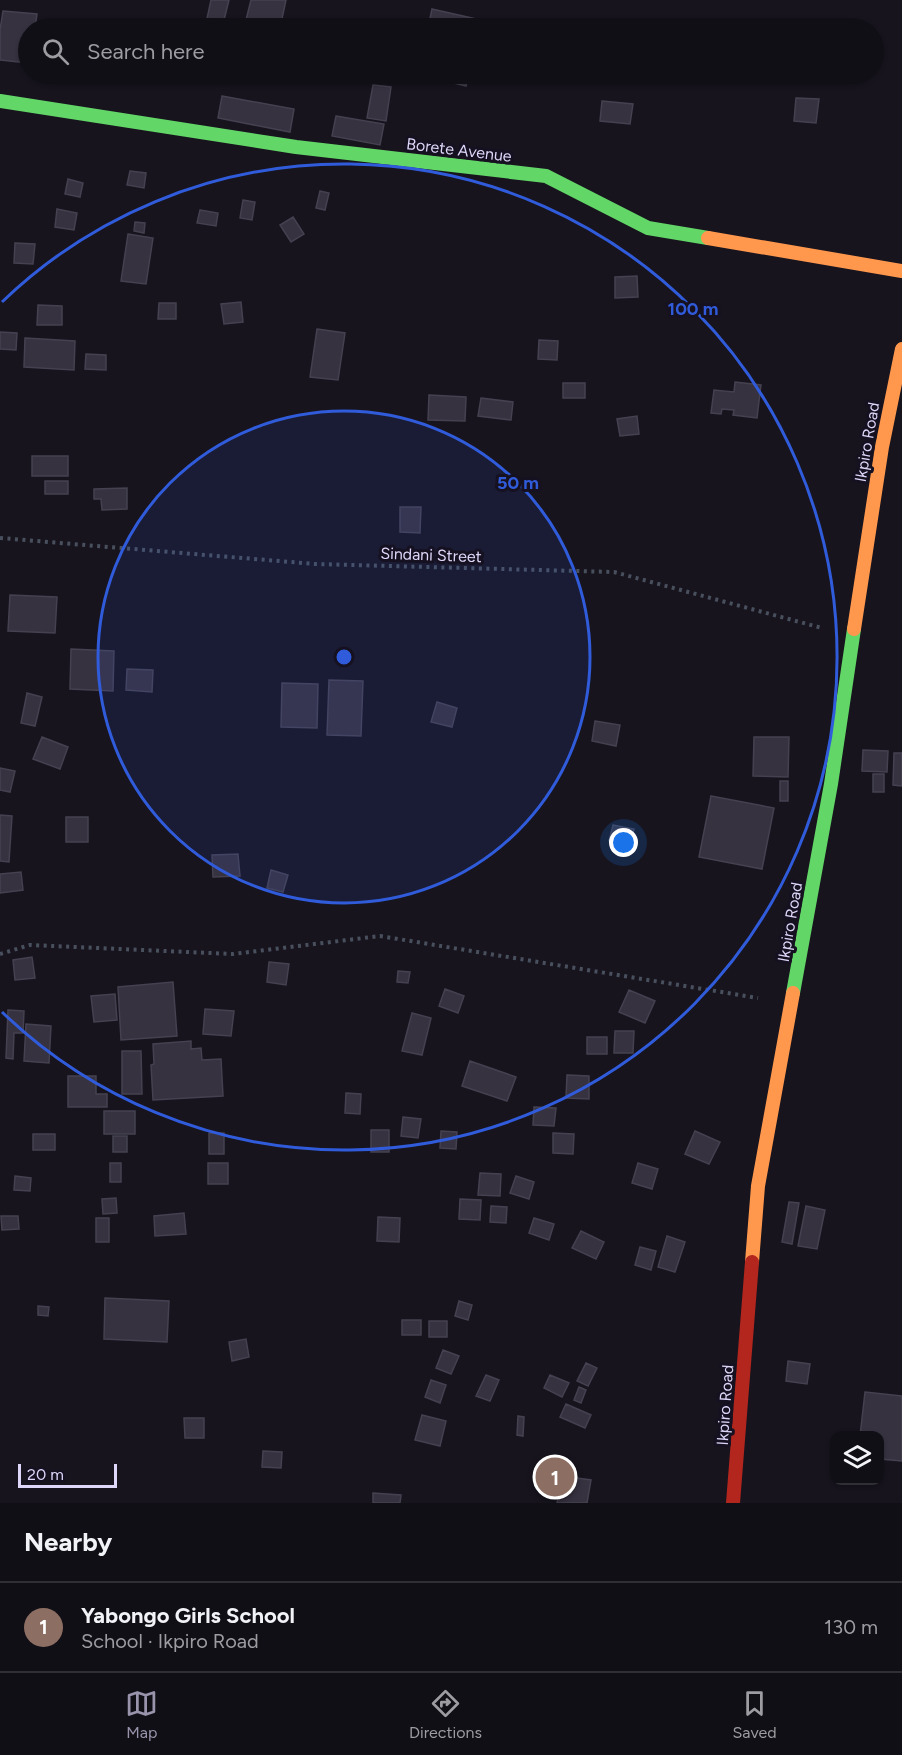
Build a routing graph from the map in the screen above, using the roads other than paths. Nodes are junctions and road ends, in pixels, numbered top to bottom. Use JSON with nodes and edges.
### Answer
{"nodes":[{"id":1,"x":0,"y":101,"type":"edge"},
{"id":2,"x":902,"y":271,"type":"edge"},
{"id":3,"x":902,"y":349,"type":"edge"},
{"id":4,"x":733,"y":1503,"type":"edge"}],
"edges":[{"from":1,"to":2,"type":"street","name":"Borete Avenue"},
{"from":3,"to":4,"type":"street","name":"Ikpiro Road"}]}
